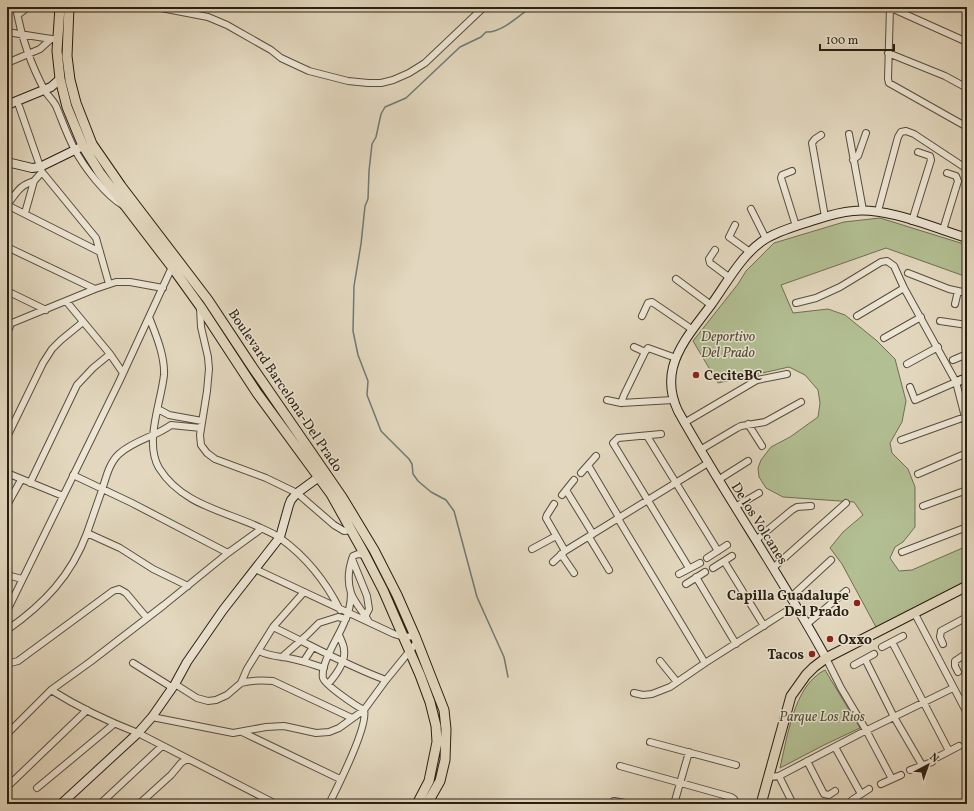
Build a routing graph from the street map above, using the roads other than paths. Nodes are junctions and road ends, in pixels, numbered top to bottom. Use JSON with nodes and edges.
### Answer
{"nodes":[{"id":1,"x":16,"y":7,"type":"edge"},
{"id":2,"x":28,"y":7,"type":"edge"},
{"id":3,"x":60,"y":7,"type":"edge"},
{"id":4,"x":69,"y":7,"type":"edge"},
{"id":5,"x":156,"y":7,"type":"edge"},
{"id":6,"x":484,"y":7,"type":"edge"},
{"id":7,"x":889,"y":7,"type":"edge"},
{"id":8,"x":18,"y":15,"type":"junction"},
{"id":9,"x":7,"y":32,"type":"edge"},
{"id":10,"x":22,"y":35,"type":"junction"},
{"id":11,"x":54,"y":39,"type":"junction"},
{"id":12,"x":967,"y":42,"type":"edge"},
{"id":13,"x":888,"y":53,"type":"junction"},
{"id":14,"x":28,"y":54,"type":"junction"},
{"id":15,"x":7,"y":63,"type":"edge"},
{"id":16,"x":60,"y":79,"type":"junction"},
{"id":17,"x":967,"y":88,"type":"edge"},
{"id":18,"x":47,"y":90,"type":"junction"},
{"id":19,"x":7,"y":105,"type":"edge"},
{"id":20,"x":19,"y":106,"type":"junction"},
{"id":21,"x":7,"y":111,"type":"edge"},
{"id":22,"x":967,"y":128,"type":"edge"},
{"id":23,"x":866,"y":133,"type":"dead end"},
{"id":24,"x":848,"y":134,"type":"dead end"},
{"id":25,"x":821,"y":135,"type":"dead end"},
{"id":26,"x":78,"y":148,"type":"junction"},
{"id":27,"x":918,"y":152,"type":"dead end"},
{"id":28,"x":853,"y":160,"type":"junction"},
{"id":29,"x":7,"y":162,"type":"edge"},
{"id":30,"x":967,"y":169,"type":"edge"},
{"id":31,"x":41,"y":170,"type":"junction"},
{"id":32,"x":792,"y":171,"type":"dead end"},
{"id":33,"x":946,"y":173,"type":"dead end"},
{"id":34,"x":34,"y":181,"type":"junction"},
{"id":35,"x":7,"y":205,"type":"edge"},
{"id":36,"x":751,"y":208,"type":"dead end"},
{"id":37,"x":863,"y":210,"type":"junction"},
{"id":38,"x":878,"y":211,"type":"junction"},
{"id":39,"x":25,"y":213,"type":"junction"},
{"id":40,"x":826,"y":217,"type":"junction"},
{"id":41,"x":912,"y":221,"type":"junction"},
{"id":42,"x":735,"y":225,"type":"dead end"},
{"id":43,"x":796,"y":226,"type":"junction"},
{"id":44,"x":943,"y":230,"type":"junction"},
{"id":45,"x":967,"y":238,"type":"edge"},
{"id":46,"x":766,"y":239,"type":"junction"},
{"id":47,"x":7,"y":247,"type":"edge"},
{"id":48,"x":715,"y":250,"type":"dead end"},
{"id":49,"x":100,"y":252,"type":"junction"},
{"id":50,"x":750,"y":252,"type":"junction"},
{"id":51,"x":172,"y":267,"type":"junction"},
{"id":52,"x":908,"y":273,"type":"dead end"},
{"id":53,"x":730,"y":278,"type":"junction"},
{"id":54,"x":676,"y":279,"type":"dead end"},
{"id":55,"x":110,"y":284,"type":"junction"},
{"id":56,"x":163,"y":288,"type":"junction"},
{"id":57,"x":904,"y":288,"type":"junction"},
{"id":58,"x":95,"y":289,"type":"junction"},
{"id":59,"x":7,"y":291,"type":"edge"},
{"id":60,"x":958,"y":291,"type":"junction"},
{"id":61,"x":967,"y":293,"type":"edge"},
{"id":62,"x":66,"y":301,"type":"junction"},
{"id":63,"x":796,"y":303,"type":"dead end"},
{"id":64,"x":955,"y":304,"type":"dead end"},
{"id":65,"x":711,"y":305,"type":"junction"},
{"id":66,"x":200,"y":306,"type":"junction"},
{"id":67,"x":46,"y":310,"type":"junction"},
{"id":68,"x":642,"y":316,"type":"dead end"},
{"id":69,"x":856,"y":316,"type":"dead end"},
{"id":70,"x":149,"y":317,"type":"junction"},
{"id":71,"x":921,"y":317,"type":"junction"},
{"id":72,"x":940,"y":321,"type":"dead end"},
{"id":73,"x":84,"y":322,"type":"junction"},
{"id":74,"x":211,"y":322,"type":"junction"},
{"id":75,"x":9,"y":325,"type":"edge"},
{"id":76,"x":967,"y":325,"type":"edge"},
{"id":77,"x":201,"y":327,"type":"junction"},
{"id":78,"x":693,"y":330,"type":"junction"},
{"id":79,"x":7,"y":333,"type":"edge"},
{"id":80,"x":884,"y":338,"type":"dead end"},
{"id":81,"x":634,"y":347,"type":"dead end"},
{"id":82,"x":938,"y":347,"type":"junction"},
{"id":83,"x":647,"y":350,"type":"junction"},
{"id":84,"x":110,"y":354,"type":"junction"},
{"id":85,"x":967,"y":354,"type":"edge"},
{"id":86,"x":676,"y":358,"type":"junction"},
{"id":87,"x":953,"y":360,"type":"dead end"},
{"id":88,"x":906,"y":364,"type":"dead end"},
{"id":89,"x":123,"y":372,"type":"junction"},
{"id":90,"x":787,"y":374,"type":"dead end"},
{"id":91,"x":967,"y":378,"type":"edge"},
{"id":92,"x":956,"y":382,"type":"junction"},
{"id":93,"x":910,"y":387,"type":"dead end"},
{"id":94,"x":607,"y":400,"type":"dead end"},
{"id":95,"x":673,"y":400,"type":"junction"},
{"id":96,"x":801,"y":402,"type":"dead end"},
{"id":97,"x":621,"y":403,"type":"junction"},
{"id":98,"x":158,"y":409,"type":"junction"},
{"id":99,"x":965,"y":417,"type":"junction"},
{"id":100,"x":202,"y":421,"type":"junction"},
{"id":101,"x":684,"y":423,"type":"junction"},
{"id":102,"x":748,"y":424,"type":"junction"},
{"id":103,"x":967,"y":425,"type":"edge"},
{"id":104,"x":201,"y":428,"type":"junction"},
{"id":105,"x":154,"y":434,"type":"junction"},
{"id":106,"x":661,"y":434,"type":"dead end"},
{"id":107,"x":647,"y":436,"type":"junction"},
{"id":108,"x":7,"y":437,"type":"edge"},
{"id":109,"x":901,"y":440,"type":"dead end"},
{"id":110,"x":762,"y":446,"type":"dead end"},
{"id":111,"x":700,"y":450,"type":"junction"},
{"id":112,"x":967,"y":453,"type":"edge"},
{"id":113,"x":596,"y":456,"type":"dead end"},
{"id":114,"x":748,"y":461,"type":"dead end"},
{"id":115,"x":708,"y":463,"type":"junction"},
{"id":116,"x":588,"y":465,"type":"junction"},
{"id":117,"x":7,"y":473,"type":"edge"},
{"id":118,"x":581,"y":473,"type":"dead end"},
{"id":119,"x":918,"y":474,"type":"dead end"},
{"id":120,"x":73,"y":475,"type":"junction"},
{"id":121,"x":322,"y":475,"type":"junction"},
{"id":122,"x":21,"y":480,"type":"junction"},
{"id":123,"x":574,"y":480,"type":"dead end"},
{"id":124,"x":718,"y":480,"type":"junction"},
{"id":125,"x":30,"y":483,"type":"junction"},
{"id":126,"x":676,"y":483,"type":"junction"},
{"id":127,"x":102,"y":489,"type":"junction"},
{"id":128,"x":967,"y":490,"type":"edge"},
{"id":129,"x":298,"y":493,"type":"junction"},
{"id":130,"x":759,"y":493,"type":"dead end"},
{"id":131,"x":63,"y":496,"type":"junction"},
{"id":132,"x":648,"y":500,"type":"junction"},
{"id":133,"x":846,"y":503,"type":"dead end"},
{"id":134,"x":554,"y":504,"type":"dead end"},
{"id":135,"x":7,"y":505,"type":"edge"},
{"id":136,"x":811,"y":506,"type":"dead end"},
{"id":137,"x":923,"y":506,"type":"dead end"},
{"id":138,"x":735,"y":507,"type":"junction"},
{"id":139,"x":619,"y":518,"type":"junction"},
{"id":140,"x":967,"y":527,"type":"edge"},
{"id":141,"x":261,"y":528,"type":"junction"},
{"id":142,"x":352,"y":530,"type":"junction"},
{"id":143,"x":87,"y":534,"type":"junction"},
{"id":144,"x":556,"y":536,"type":"junction"},
{"id":145,"x":591,"y":536,"type":"junction"},
{"id":146,"x":280,"y":537,"type":"junction"},
{"id":147,"x":756,"y":540,"type":"junction"},
{"id":148,"x":726,"y":545,"type":"dead end"},
{"id":149,"x":532,"y":549,"type":"dead end"},
{"id":150,"x":718,"y":551,"type":"junction"},
{"id":151,"x":228,"y":552,"type":"junction"},
{"id":152,"x":902,"y":552,"type":"dead end"},
{"id":153,"x":563,"y":553,"type":"junction"},
{"id":154,"x":365,"y":555,"type":"junction"},
{"id":155,"x":732,"y":556,"type":"dead end"},
{"id":156,"x":707,"y":558,"type":"dead end"},
{"id":157,"x":352,"y":559,"type":"junction"},
{"id":158,"x":832,"y":560,"type":"dead end"},
{"id":159,"x":724,"y":561,"type":"junction"},
{"id":160,"x":552,"y":562,"type":"dead end"},
{"id":161,"x":700,"y":563,"type":"dead end"},
{"id":162,"x":689,"y":568,"type":"junction"},
{"id":163,"x":713,"y":568,"type":"dead end"},
{"id":164,"x":773,"y":568,"type":"junction"},
{"id":165,"x":255,"y":569,"type":"junction"},
{"id":166,"x":609,"y":570,"type":"dead end"},
{"id":167,"x":705,"y":572,"type":"dead end"},
{"id":168,"x":574,"y":573,"type":"dead end"},
{"id":169,"x":679,"y":574,"type":"dead end"},
{"id":170,"x":7,"y":575,"type":"edge"},
{"id":171,"x":696,"y":578,"type":"junction"},
{"id":172,"x":22,"y":579,"type":"junction"},
{"id":173,"x":686,"y":584,"type":"dead end"},
{"id":174,"x":188,"y":586,"type":"junction"},
{"id":175,"x":967,"y":586,"type":"edge"},
{"id":176,"x":846,"y":591,"type":"dead end"},
{"id":177,"x":304,"y":592,"type":"junction"},
{"id":178,"x":351,"y":593,"type":"junction"},
{"id":179,"x":791,"y":597,"type":"junction"},
{"id":180,"x":796,"y":605,"type":"junction"},
{"id":181,"x":340,"y":610,"type":"junction"},
{"id":182,"x":7,"y":611,"type":"edge"},
{"id":183,"x":915,"y":614,"type":"junction"},
{"id":184,"x":366,"y":615,"type":"junction"},
{"id":185,"x":347,"y":616,"type":"junction"},
{"id":186,"x":967,"y":617,"type":"edge"},
{"id":187,"x":146,"y":618,"type":"junction"},
{"id":188,"x":369,"y":622,"type":"junction"},
{"id":189,"x":808,"y":624,"type":"junction"},
{"id":190,"x":764,"y":626,"type":"junction"},
{"id":191,"x":273,"y":627,"type":"junction"},
{"id":192,"x":7,"y":630,"type":"edge"},
{"id":193,"x":339,"y":635,"type":"junction"},
{"id":194,"x":903,"y":636,"type":"dead end"},
{"id":195,"x":404,"y":637,"type":"junction"},
{"id":196,"x":416,"y":639,"type":"junction"},
{"id":197,"x":301,"y":640,"type":"junction"},
{"id":198,"x":892,"y":642,"type":"junction"},
{"id":199,"x":736,"y":644,"type":"junction"},
{"id":200,"x":943,"y":644,"type":"dead end"},
{"id":201,"x":313,"y":647,"type":"junction"},
{"id":202,"x":882,"y":647,"type":"dead end"},
{"id":203,"x":258,"y":651,"type":"junction"},
{"id":204,"x":410,"y":651,"type":"junction"},
{"id":205,"x":967,"y":653,"type":"edge"},
{"id":206,"x":328,"y":654,"type":"junction"},
{"id":207,"x":874,"y":654,"type":"dead end"},
{"id":208,"x":282,"y":657,"type":"junction"},
{"id":209,"x":826,"y":658,"type":"junction"},
{"id":210,"x":865,"y":659,"type":"junction"},
{"id":211,"x":660,"y":660,"type":"dead end"},
{"id":212,"x":304,"y":662,"type":"junction"},
{"id":213,"x":342,"y":662,"type":"junction"},
{"id":214,"x":133,"y":663,"type":"dead end"},
{"id":215,"x":705,"y":663,"type":"junction"},
{"id":216,"x":7,"y":664,"type":"edge"},
{"id":217,"x":854,"y":665,"type":"dead end"},
{"id":218,"x":324,"y":668,"type":"junction"},
{"id":219,"x":958,"y":672,"type":"dead end"},
{"id":220,"x":386,"y":680,"type":"junction"},
{"id":221,"x":677,"y":682,"type":"junction"},
{"id":222,"x":240,"y":683,"type":"junction"},
{"id":223,"x":328,"y":684,"type":"junction"},
{"id":224,"x":174,"y":686,"type":"junction"},
{"id":225,"x":953,"y":688,"type":"junction"},
{"id":226,"x":51,"y":690,"type":"junction"},
{"id":227,"x":634,"y":693,"type":"dead end"},
{"id":228,"x":924,"y":702,"type":"junction"},
{"id":229,"x":87,"y":710,"type":"junction"},
{"id":230,"x":364,"y":710,"type":"junction"},
{"id":231,"x":967,"y":712,"type":"edge"},
{"id":232,"x":152,"y":717,"type":"junction"},
{"id":233,"x":894,"y":717,"type":"junction"},
{"id":234,"x":352,"y":718,"type":"junction"},
{"id":235,"x":114,"y":724,"type":"junction"},
{"id":236,"x":866,"y":730,"type":"junction"},
{"id":237,"x":242,"y":732,"type":"junction"},
{"id":238,"x":138,"y":733,"type":"junction"},
{"id":239,"x":7,"y":734,"type":"edge"},
{"id":240,"x":650,"y":742,"type":"dead end"},
{"id":241,"x":162,"y":746,"type":"junction"},
{"id":242,"x":959,"y":746,"type":"dead end"},
{"id":243,"x":835,"y":747,"type":"junction"},
{"id":244,"x":949,"y":751,"type":"junction"},
{"id":245,"x":689,"y":752,"type":"junction"},
{"id":246,"x":938,"y":757,"type":"dead end"},
{"id":247,"x":187,"y":759,"type":"junction"},
{"id":248,"x":807,"y":761,"type":"junction"},
{"id":249,"x":932,"y":762,"type":"dead end"},
{"id":250,"x":736,"y":764,"type":"dead end"},
{"id":251,"x":922,"y":765,"type":"junction"},
{"id":252,"x":620,"y":766,"type":"dead end"},
{"id":253,"x":910,"y":770,"type":"dead end"},
{"id":254,"x":901,"y":775,"type":"dead end"},
{"id":255,"x":780,"y":776,"type":"junction"},
{"id":256,"x":769,"y":777,"type":"junction"},
{"id":257,"x":340,"y":779,"type":"junction"},
{"id":258,"x":892,"y":779,"type":"junction"},
{"id":259,"x":680,"y":782,"type":"junction"},
{"id":260,"x":881,"y":784,"type":"dead end"},
{"id":261,"x":7,"y":787,"type":"edge"},
{"id":262,"x":37,"y":788,"type":"dead end"},
{"id":263,"x":869,"y":789,"type":"dead end"},
{"id":264,"x":835,"y":791,"type":"dead end"},
{"id":265,"x":861,"y":794,"type":"junction"},
{"id":266,"x":852,"y":800,"type":"dead end"},
{"id":267,"x":614,"y":801,"type":"dead end"},
{"id":268,"x":61,"y":804,"type":"edge"},
{"id":269,"x":100,"y":804,"type":"edge"},
{"id":270,"x":139,"y":804,"type":"edge"},
{"id":271,"x":276,"y":804,"type":"edge"},
{"id":272,"x":329,"y":804,"type":"edge"},
{"id":273,"x":417,"y":804,"type":"edge"},
{"id":274,"x":427,"y":804,"type":"edge"},
{"id":275,"x":630,"y":804,"type":"edge"},
{"id":276,"x":674,"y":804,"type":"edge"},
{"id":277,"x":737,"y":804,"type":"edge"},
{"id":278,"x":761,"y":804,"type":"edge"},
{"id":279,"x":793,"y":804,"type":"edge"}],
"edges":[{"from":1,"to":8,"type":"street"},
{"from":2,"to":8,"type":"street"},
{"from":3,"to":11,"type":"main road","name":"Boulevard Barcelona-Del Prado"},
{"from":4,"to":121,"type":"main road","name":"Boulevard Barcelona-Del Prado"},
{"from":5,"to":6,"type":"street"},
{"from":7,"to":12,"type":"street"},
{"from":7,"to":13,"type":"street"},
{"from":8,"to":10,"type":"street"},
{"from":9,"to":10,"type":"street"},
{"from":10,"to":11,"type":"street"},
{"from":10,"to":14,"type":"street"},
{"from":11,"to":14,"type":"street"},
{"from":11,"to":16,"type":"main road","name":"Boulevard Barcelona-Del Prado"},
{"from":13,"to":17,"type":"street"},
{"from":13,"to":22,"type":"street"},
{"from":14,"to":15,"type":"street"},
{"from":14,"to":18,"type":"street"},
{"from":16,"to":18,"type":"street"},
{"from":16,"to":26,"type":"main road","name":"Boulevard Barcelona-Del Prado"},
{"from":18,"to":19,"type":"street"},
{"from":18,"to":20,"type":"street"},
{"from":18,"to":26,"type":"street"},
{"from":20,"to":21,"type":"street"},
{"from":20,"to":31,"type":"street"},
{"from":23,"to":28,"type":"street"},
{"from":24,"to":28,"type":"street"},
{"from":25,"to":40,"type":"street"},
{"from":26,"to":31,"type":"street"},
{"from":26,"to":51,"type":"main road","name":"Boulevard Barcelona-Del Prado"},
{"from":27,"to":41,"type":"street"},
{"from":28,"to":37,"type":"street"},
{"from":29,"to":31,"type":"street"},
{"from":30,"to":38,"type":"street"},
{"from":31,"to":34,"type":"street"},
{"from":31,"to":49,"type":"street"},
{"from":32,"to":43,"type":"street"},
{"from":33,"to":44,"type":"street"},
{"from":34,"to":35,"type":"street"},
{"from":34,"to":39,"type":"street"},
{"from":35,"to":39,"type":"street"},
{"from":36,"to":46,"type":"street"},
{"from":37,"to":38,"type":"street","name":"De los Volcanes"},
{"from":37,"to":40,"type":"street","name":"De los Volcanes"},
{"from":38,"to":41,"type":"street","name":"De los Volcanes"},
{"from":39,"to":49,"type":"street"},
{"from":40,"to":43,"type":"street","name":"De los Volcanes"},
{"from":41,"to":44,"type":"street","name":"De los Volcanes"},
{"from":42,"to":50,"type":"street"},
{"from":43,"to":46,"type":"street","name":"De los Volcanes"},
{"from":44,"to":45,"type":"street","name":"De los Volcanes"},
{"from":46,"to":50,"type":"street","name":"De los Volcanes"},
{"from":47,"to":58,"type":"street"},
{"from":48,"to":53,"type":"street"},
{"from":49,"to":55,"type":"street"},
{"from":50,"to":53,"type":"street","name":"De los Volcanes"},
{"from":51,"to":56,"type":"street"},
{"from":51,"to":66,"type":"main road","name":"Boulevard Barcelona-Del Prado"},
{"from":52,"to":60,"type":"street"},
{"from":53,"to":65,"type":"street","name":"De los Volcanes"},
{"from":54,"to":65,"type":"street"},
{"from":55,"to":56,"type":"street"},
{"from":55,"to":58,"type":"street"},
{"from":56,"to":70,"type":"street"},
{"from":57,"to":63,"type":"street"},
{"from":57,"to":69,"type":"street"},
{"from":57,"to":71,"type":"street"},
{"from":58,"to":62,"type":"street"},
{"from":59,"to":67,"type":"street"},
{"from":60,"to":61,"type":"street"},
{"from":60,"to":64,"type":"street"},
{"from":62,"to":67,"type":"street"},
{"from":62,"to":73,"type":"street"},
{"from":65,"to":78,"type":"street","name":"De los Volcanes"},
{"from":66,"to":74,"type":"main road","name":"Boulevard Barcelona-Del Prado"},
{"from":66,"to":77,"type":"street"},
{"from":67,"to":75,"type":"street"},
{"from":68,"to":78,"type":"street"},
{"from":70,"to":89,"type":"street"},
{"from":70,"to":98,"type":"street"},
{"from":71,"to":80,"type":"street"},
{"from":71,"to":82,"type":"street"},
{"from":72,"to":76,"type":"street"},
{"from":73,"to":84,"type":"street"},
{"from":73,"to":108,"type":"street"},
{"from":74,"to":77,"type":"street"},
{"from":74,"to":121,"type":"main road","name":"Boulevard Barcelona-Del Prado"},
{"from":75,"to":79,"type":"street"},
{"from":77,"to":100,"type":"street"},
{"from":78,"to":86,"type":"street","name":"De los Volcanes"},
{"from":81,"to":83,"type":"street"},
{"from":82,"to":88,"type":"street"},
{"from":82,"to":92,"type":"street"},
{"from":83,"to":86,"type":"street"},
{"from":83,"to":97,"type":"street"},
{"from":84,"to":89,"type":"street"},
{"from":84,"to":125,"type":"street"},
{"from":85,"to":87,"type":"street"},
{"from":86,"to":95,"type":"street","name":"De los Volcanes"},
{"from":89,"to":120,"type":"street"},
{"from":90,"to":101,"type":"street"},
{"from":91,"to":92,"type":"street"},
{"from":92,"to":93,"type":"street"},
{"from":92,"to":99,"type":"street"},
{"from":94,"to":97,"type":"street"},
{"from":95,"to":97,"type":"street"},
{"from":95,"to":101,"type":"street","name":"De los Volcanes"},
{"from":96,"to":102,"type":"street"},
{"from":98,"to":100,"type":"street"},
{"from":98,"to":105,"type":"street"},
{"from":99,"to":103,"type":"street"},
{"from":99,"to":109,"type":"street"},
{"from":100,"to":104,"type":"street"},
{"from":101,"to":111,"type":"street","name":"De los Volcanes"},
{"from":102,"to":110,"type":"street"},
{"from":102,"to":111,"type":"street"},
{"from":104,"to":105,"type":"street"},
{"from":104,"to":129,"type":"street"},
{"from":105,"to":127,"type":"street"},
{"from":105,"to":141,"type":"street"},
{"from":106,"to":107,"type":"street"},
{"from":107,"to":126,"type":"street"},
{"from":107,"to":132,"type":"street"},
{"from":111,"to":115,"type":"street","name":"De los Volcanes"},
{"from":112,"to":119,"type":"street"},
{"from":113,"to":116,"type":"street"},
{"from":114,"to":124,"type":"street"},
{"from":115,"to":124,"type":"street","name":"De los Volcanes"},
{"from":115,"to":126,"type":"street"},
{"from":116,"to":118,"type":"street"},
{"from":116,"to":139,"type":"street"},
{"from":117,"to":122,"type":"street"},
{"from":120,"to":127,"type":"street"},
{"from":120,"to":131,"type":"street"},
{"from":121,"to":129,"type":"street"},
{"from":121,"to":142,"type":"main road","name":"Boulevard Barcelona-Del Prado"},
{"from":121,"to":196,"type":"main road","name":"Boulevard Barcelona-Del Prado"},
{"from":122,"to":125,"type":"street"},
{"from":122,"to":135,"type":"street"},
{"from":123,"to":145,"type":"street"},
{"from":124,"to":138,"type":"street","name":"De los Volcanes"},
{"from":125,"to":131,"type":"street"},
{"from":126,"to":132,"type":"street"},
{"from":126,"to":150,"type":"street"},
{"from":127,"to":143,"type":"street"},
{"from":127,"to":151,"type":"street"},
{"from":128,"to":137,"type":"street"},
{"from":129,"to":142,"type":"street"},
{"from":129,"to":146,"type":"street"},
{"from":130,"to":138,"type":"street"},
{"from":131,"to":172,"type":"street"},
{"from":132,"to":139,"type":"street"},
{"from":132,"to":162,"type":"street"},
{"from":133,"to":164,"type":"street"},
{"from":134,"to":144,"type":"street"},
{"from":136,"to":147,"type":"street"},
{"from":138,"to":147,"type":"street","name":"De los Volcanes"},
{"from":139,"to":145,"type":"street"},
{"from":139,"to":215,"type":"street"},
{"from":140,"to":152,"type":"street"},
{"from":141,"to":146,"type":"street"},
{"from":141,"to":151,"type":"street"},
{"from":142,"to":154,"type":"main road","name":"Boulevard Barcelona-Del Prado"},
{"from":143,"to":174,"type":"street"},
{"from":143,"to":192,"type":"street"},
{"from":144,"to":149,"type":"street"},
{"from":144,"to":153,"type":"street"},
{"from":145,"to":153,"type":"street"},
{"from":145,"to":166,"type":"street"},
{"from":146,"to":165,"type":"street"},
{"from":146,"to":181,"type":"street"},
{"from":147,"to":164,"type":"street","name":"De los Volcanes"},
{"from":148,"to":150,"type":"street"},
{"from":150,"to":156,"type":"street"},
{"from":151,"to":174,"type":"street"},
{"from":153,"to":160,"type":"street"},
{"from":153,"to":168,"type":"street"},
{"from":154,"to":157,"type":"street"},
{"from":154,"to":195,"type":"main road","name":"Boulevard Barcelona-Del Prado"},
{"from":155,"to":159,"type":"street"},
{"from":157,"to":178,"type":"street"},
{"from":157,"to":184,"type":"street"},
{"from":158,"to":179,"type":"street"},
{"from":159,"to":163,"type":"street"},
{"from":159,"to":190,"type":"street"},
{"from":161,"to":162,"type":"street"},
{"from":162,"to":169,"type":"street"},
{"from":164,"to":179,"type":"street","name":"De los Volcanes"},
{"from":165,"to":177,"type":"street"},
{"from":165,"to":224,"type":"street"},
{"from":167,"to":171,"type":"street"},
{"from":170,"to":172,"type":"street"},
{"from":171,"to":173,"type":"street"},
{"from":171,"to":199,"type":"street"},
{"from":172,"to":182,"type":"street"},
{"from":174,"to":187,"type":"street"},
{"from":175,"to":183,"type":"main road"},
{"from":176,"to":189,"type":"street"},
{"from":177,"to":181,"type":"street"},
{"from":177,"to":191,"type":"street"},
{"from":178,"to":184,"type":"street"},
{"from":178,"to":185,"type":"street"},
{"from":179,"to":180,"type":"street","name":"De los Volcanes"},
{"from":180,"to":189,"type":"street","name":"De los Volcanes"},
{"from":180,"to":190,"type":"street"},
{"from":181,"to":185,"type":"street"},
{"from":183,"to":209,"type":"main road"},
{"from":183,"to":225,"type":"street"},
{"from":184,"to":188,"type":"street"},
{"from":185,"to":188,"type":"street"},
{"from":185,"to":193,"type":"street"},
{"from":185,"to":197,"type":"street"},
{"from":186,"to":200,"type":"street"},
{"from":187,"to":216,"type":"street"},
{"from":187,"to":226,"type":"street"},
{"from":188,"to":195,"type":"street"},
{"from":189,"to":209,"type":"street","name":"De los Volcanes"},
{"from":190,"to":199,"type":"street"},
{"from":191,"to":197,"type":"street"},
{"from":191,"to":203,"type":"street"},
{"from":193,"to":206,"type":"street"},
{"from":193,"to":213,"type":"street"},
{"from":194,"to":198,"type":"street"},
{"from":195,"to":196,"type":"street"},
{"from":195,"to":204,"type":"main road","name":"Boulevard Barcelona-Del Prado"},
{"from":196,"to":204,"type":"street"},
{"from":196,"to":274,"type":"main road","name":"Boulevard Barcelona-Del Prado"},
{"from":197,"to":201,"type":"street"},
{"from":197,"to":208,"type":"street"},
{"from":198,"to":202,"type":"street"},
{"from":198,"to":228,"type":"street"},
{"from":199,"to":215,"type":"street"},
{"from":201,"to":206,"type":"street"},
{"from":201,"to":212,"type":"street"},
{"from":203,"to":208,"type":"street"},
{"from":203,"to":222,"type":"street"},
{"from":204,"to":220,"type":"street"},
{"from":204,"to":273,"type":"main road","name":"Boulevard Barcelona-Del Prado"},
{"from":205,"to":219,"type":"street"},
{"from":206,"to":213,"type":"street"},
{"from":206,"to":218,"type":"street"},
{"from":207,"to":210,"type":"street"},
{"from":208,"to":212,"type":"street"},
{"from":209,"to":236,"type":"street"},
{"from":209,"to":256,"type":"main road"},
{"from":210,"to":217,"type":"street"},
{"from":210,"to":233,"type":"street"},
{"from":211,"to":221,"type":"street"},
{"from":212,"to":218,"type":"street"},
{"from":213,"to":220,"type":"street"},
{"from":213,"to":223,"type":"street"},
{"from":214,"to":224,"type":"street"},
{"from":215,"to":221,"type":"street"},
{"from":218,"to":223,"type":"street"},
{"from":220,"to":230,"type":"street"},
{"from":221,"to":227,"type":"street"},
{"from":222,"to":224,"type":"street"},
{"from":222,"to":234,"type":"street"},
{"from":223,"to":230,"type":"street"},
{"from":224,"to":232,"type":"street"},
{"from":225,"to":228,"type":"street"},
{"from":225,"to":231,"type":"street"},
{"from":226,"to":229,"type":"street"},
{"from":226,"to":239,"type":"street"},
{"from":228,"to":233,"type":"street"},
{"from":228,"to":244,"type":"street"},
{"from":229,"to":235,"type":"street"},
{"from":229,"to":261,"type":"street"},
{"from":230,"to":234,"type":"street"},
{"from":230,"to":257,"type":"street"},
{"from":232,"to":237,"type":"street"},
{"from":232,"to":238,"type":"street"},
{"from":233,"to":236,"type":"street"},
{"from":233,"to":251,"type":"street"},
{"from":234,"to":237,"type":"street"},
{"from":235,"to":238,"type":"street"},
{"from":235,"to":262,"type":"street"},
{"from":236,"to":243,"type":"street"},
{"from":236,"to":258,"type":"street"},
{"from":237,"to":257,"type":"street"},
{"from":238,"to":241,"type":"street"},
{"from":238,"to":268,"type":"street"},
{"from":240,"to":245,"type":"street"},
{"from":241,"to":247,"type":"street"},
{"from":241,"to":269,"type":"street"},
{"from":242,"to":244,"type":"street"},
{"from":243,"to":248,"type":"street"},
{"from":243,"to":265,"type":"street"},
{"from":244,"to":246,"type":"street"},
{"from":245,"to":250,"type":"street"},
{"from":245,"to":259,"type":"street"},
{"from":247,"to":270,"type":"street"},
{"from":247,"to":271,"type":"street"},
{"from":248,"to":255,"type":"street"},
{"from":248,"to":264,"type":"street"},
{"from":249,"to":251,"type":"street"},
{"from":251,"to":253,"type":"street"},
{"from":252,"to":259,"type":"street"},
{"from":254,"to":258,"type":"street"},
{"from":255,"to":256,"type":"street"},
{"from":255,"to":279,"type":"street"},
{"from":256,"to":278,"type":"main road"},
{"from":257,"to":272,"type":"street"},
{"from":258,"to":260,"type":"street"},
{"from":259,"to":276,"type":"street"},
{"from":259,"to":277,"type":"street"},
{"from":263,"to":265,"type":"street"},
{"from":265,"to":266,"type":"street"},
{"from":267,"to":275,"type":"street"}]}
